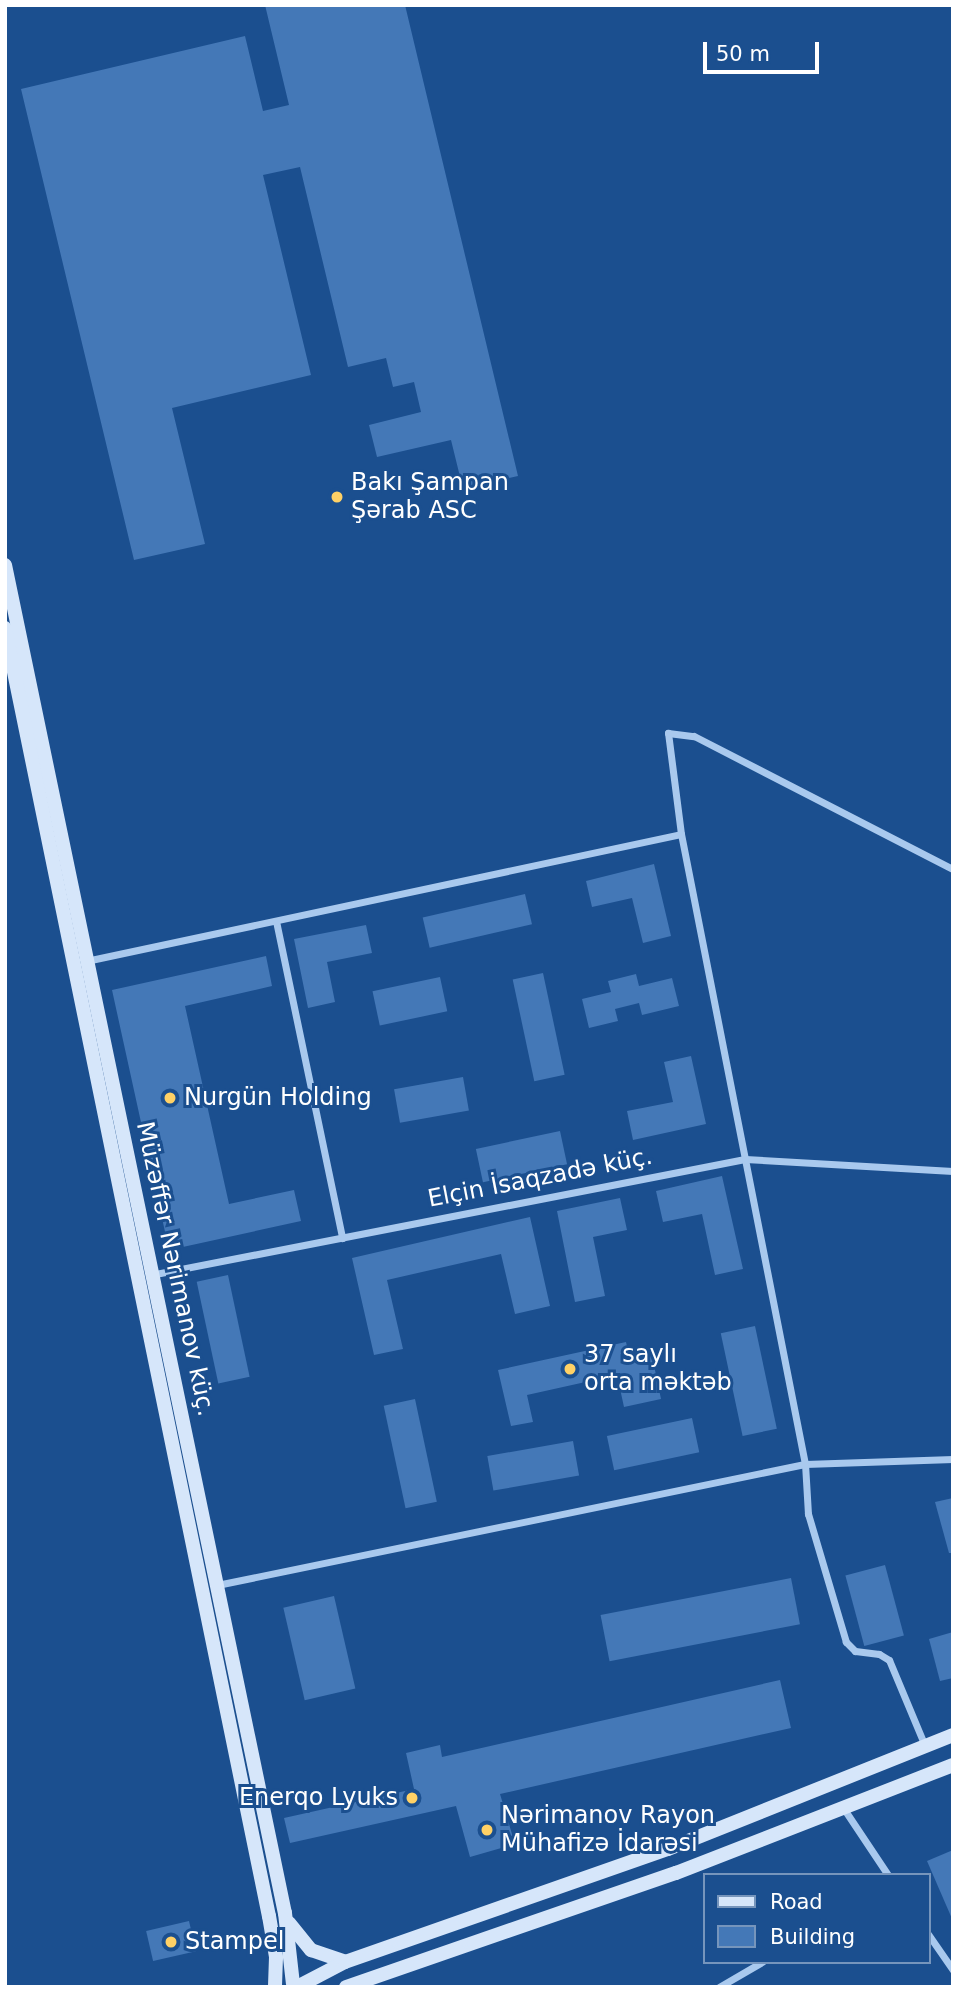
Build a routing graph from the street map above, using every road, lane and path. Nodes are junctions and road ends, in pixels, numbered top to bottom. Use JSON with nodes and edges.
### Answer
{"nodes":[{"id":1,"x":5,"y":565,"type":"edge"},
{"id":2,"x":5,"y":628,"type":"edge"},
{"id":3,"x":681,"y":834,"type":"junction"},
{"id":4,"x":953,"y":869,"type":"edge"},
{"id":5,"x":276,"y":921,"type":"junction"},
{"id":6,"x":82,"y":962,"type":"junction"},
{"id":7,"x":745,"y":1159,"type":"junction"},
{"id":8,"x":953,"y":1171,"type":"edge"},
{"id":9,"x":342,"y":1238,"type":"junction"},
{"id":10,"x":146,"y":1276,"type":"junction"},
{"id":11,"x":953,"y":1459,"type":"edge"},
{"id":12,"x":805,"y":1464,"type":"junction"},
{"id":13,"x":217,"y":1585,"type":"junction"},
{"id":14,"x":953,"y":1735,"type":"edge"},
{"id":15,"x":925,"y":1746,"type":"junction"},
{"id":16,"x":953,"y":1765,"type":"edge"},
{"id":17,"x":844,"y":1810,"type":"junction"},
{"id":18,"x":668,"y":1849,"type":"junction"},
{"id":19,"x":676,"y":1873,"type":"junction"},
{"id":20,"x":887,"y":1873,"type":"edge"},
{"id":21,"x":285,"y":1913,"type":"junction"},
{"id":22,"x":930,"y":1937,"type":"edge"},
{"id":23,"x":345,"y":1962,"type":"junction"},
{"id":24,"x":759,"y":1964,"type":"edge"},
{"id":25,"x":953,"y":1970,"type":"edge"},
{"id":26,"x":293,"y":1986,"type":"edge"},
{"id":27,"x":275,"y":1987,"type":"edge"},
{"id":28,"x":346,"y":1987,"type":"edge"},
{"id":29,"x":719,"y":1987,"type":"edge"}],
"edges":[{"from":1,"to":6,"type":"main road"},
{"from":2,"to":6,"type":"main road"},
{"from":3,"to":4,"type":"street"},
{"from":3,"to":5,"type":"street"},
{"from":3,"to":7,"type":"street"},
{"from":5,"to":6,"type":"street"},
{"from":5,"to":9,"type":"street"},
{"from":6,"to":10,"type":"main road"},
{"from":7,"to":8,"type":"street","name":"Elçin İsaqzadə küç."},
{"from":7,"to":9,"type":"street","name":"Elçin İsaqzadə küç."},
{"from":7,"to":12,"type":"street"},
{"from":9,"to":10,"type":"street","name":"Elçin İsaqzadə küç."},
{"from":10,"to":13,"type":"main road","name":"Müzəffər Nərimanov küç."},
{"from":10,"to":27,"type":"main road"},
{"from":11,"to":12,"type":"street"},
{"from":12,"to":13,"type":"street"},
{"from":12,"to":15,"type":"street"},
{"from":13,"to":21,"type":"main road","name":"Müzəffər Nərimanov küç."},
{"from":14,"to":15,"type":"main road"},
{"from":15,"to":18,"type":"main road"},
{"from":16,"to":17,"type":"main road"},
{"from":17,"to":19,"type":"main road"},
{"from":17,"to":20,"type":"street"},
{"from":18,"to":19,"type":"main road"},
{"from":18,"to":23,"type":"main road"},
{"from":19,"to":28,"type":"main road"},
{"from":21,"to":23,"type":"main road"},
{"from":21,"to":26,"type":"main road","name":"Müzəffər Nərimanov küç."},
{"from":22,"to":25,"type":"street"},
{"from":23,"to":26,"type":"main road"},
{"from":24,"to":29,"type":"street"}]}
